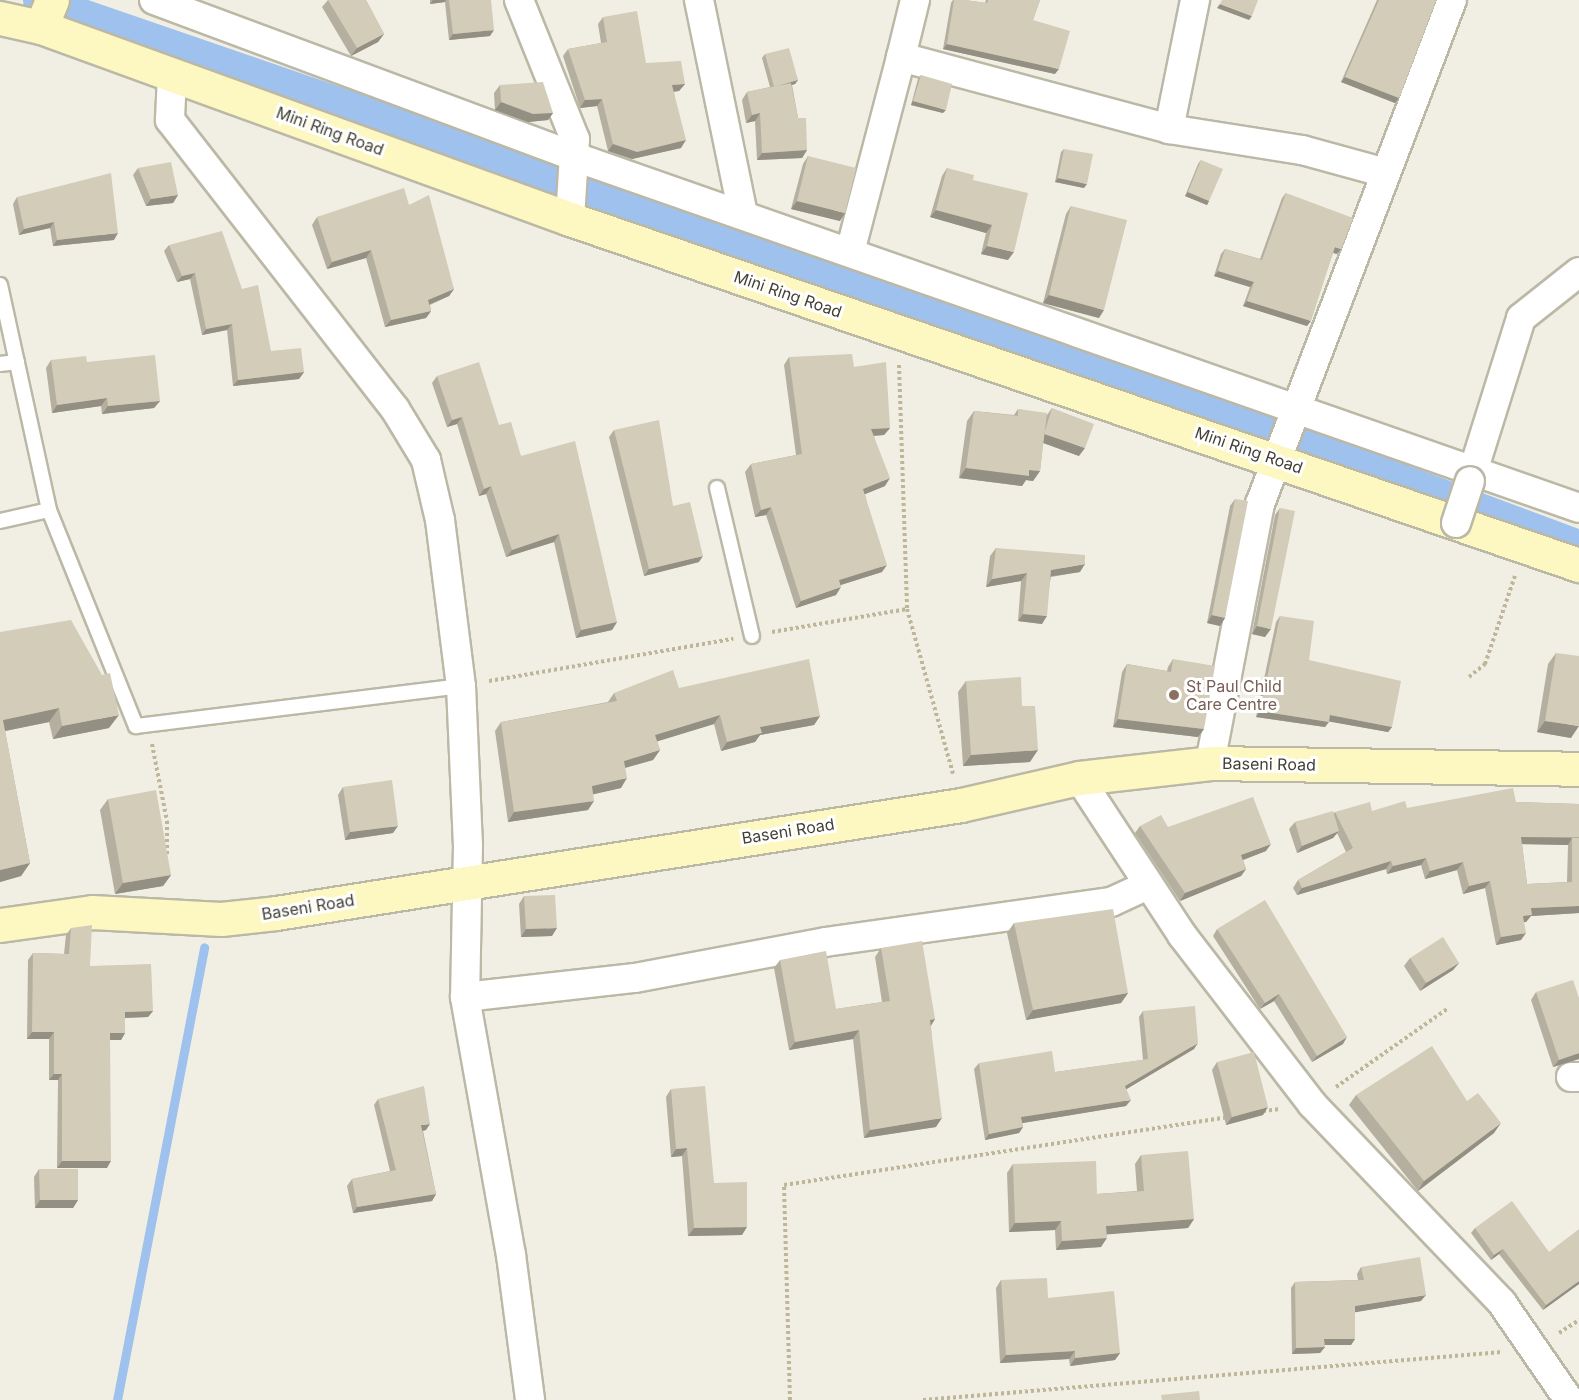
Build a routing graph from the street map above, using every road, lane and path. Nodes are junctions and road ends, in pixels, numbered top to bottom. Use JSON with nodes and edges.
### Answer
{"nodes":[{"id":1,"x":154,"y":0,"type":"edge"},
{"id":2,"x":519,"y":0,"type":"edge"},
{"id":3,"x":699,"y":0,"type":"edge"},
{"id":4,"x":915,"y":0,"type":"edge"},
{"id":5,"x":1195,"y":0,"type":"edge"},
{"id":6,"x":1452,"y":0,"type":"edge"},
{"id":7,"x":45,"y":17,"type":"edge"},
{"id":8,"x":0,"y":18,"type":"edge"},
{"id":9,"x":901,"y":57,"type":"junction"},
{"id":10,"x":172,"y":74,"type":"junction"},
{"id":11,"x":1169,"y":129,"type":"junction"},
{"id":12,"x":577,"y":163,"type":"junction"},
{"id":13,"x":1386,"y":173,"type":"junction"},
{"id":14,"x":571,"y":212,"type":"junction"},
{"id":15,"x":743,"y":214,"type":"junction"},
{"id":16,"x":850,"y":252,"type":"junction"},
{"id":17,"x":1579,"y":272,"type":"edge"},
{"id":18,"x":0,"y":285,"type":"edge"},
{"id":19,"x":903,"y":334,"type":"junction"},
{"id":20,"x":17,"y":362,"type":"junction"},
{"id":21,"x":0,"y":364,"type":"edge"},
{"id":22,"x":1293,"y":412,"type":"junction"},
{"id":23,"x":1276,"y":455,"type":"junction"},
{"id":24,"x":1472,"y":476,"type":"junction"},
{"id":25,"x":717,"y":488,"type":"dead end"},
{"id":26,"x":1579,"y":508,"type":"edge"},
{"id":27,"x":49,"y":510,"type":"junction"},
{"id":28,"x":0,"y":521,"type":"edge"},
{"id":29,"x":1455,"y":521,"type":"junction"},
{"id":30,"x":1528,"y":546,"type":"junction"},
{"id":31,"x":1579,"y":565,"type":"edge"},
{"id":32,"x":907,"y":609,"type":"junction"},
{"id":33,"x":752,"y":636,"type":"junction"},
{"id":34,"x":1469,"y":677,"type":"dead end"},
{"id":35,"x":461,"y":686,"type":"junction"},
{"id":36,"x":148,"y":724,"type":"junction"},
{"id":37,"x":1210,"y":763,"type":"junction"},
{"id":38,"x":1579,"y":769,"type":"edge"},
{"id":39,"x":1079,"y":778,"type":"junction"},
{"id":40,"x":962,"y":805,"type":"junction"},
{"id":41,"x":166,"y":868,"type":"edge"},
{"id":42,"x":466,"y":880,"type":"junction"},
{"id":43,"x":1148,"y":885,"type":"junction"},
{"id":44,"x":0,"y":925,"type":"edge"},
{"id":45,"x":465,"y":997,"type":"junction"},
{"id":46,"x":1447,"y":1009,"type":"dead end"},
{"id":47,"x":1312,"y":1104,"type":"junction"},
{"id":48,"x":1253,"y":1113,"type":"edge"},
{"id":49,"x":1242,"y":1115,"type":"edge"},
{"id":50,"x":1533,"y":1350,"type":"junction"},
{"id":51,"x":530,"y":1400,"type":"edge"},
{"id":52,"x":790,"y":1400,"type":"edge"},
{"id":53,"x":922,"y":1400,"type":"edge"},
{"id":54,"x":1569,"y":1400,"type":"edge"}],
"edges":[{"from":1,"to":12,"type":"street"},
{"from":2,"to":12,"type":"street"},
{"from":3,"to":15,"type":"street"},
{"from":4,"to":9,"type":"street"},
{"from":5,"to":11,"type":"street"},
{"from":6,"to":13,"type":"street"},
{"from":7,"to":8,"type":"main road","name":"Mini Ring Road"},
{"from":7,"to":10,"type":"main road","name":"Mini Ring Road"},
{"from":9,"to":11,"type":"street"},
{"from":9,"to":16,"type":"street"},
{"from":10,"to":14,"type":"main road","name":"Mini Ring Road"},
{"from":10,"to":35,"type":"street"},
{"from":11,"to":13,"type":"street"},
{"from":12,"to":14,"type":"street"},
{"from":12,"to":15,"type":"street"},
{"from":13,"to":22,"type":"street"},
{"from":14,"to":19,"type":"main road","name":"Mini Ring Road"},
{"from":15,"to":16,"type":"street"},
{"from":16,"to":22,"type":"street"},
{"from":17,"to":24,"type":"street"},
{"from":18,"to":20,"type":"lane"},
{"from":19,"to":23,"type":"main road","name":"Mini Ring Road"},
{"from":19,"to":32,"type":"path"},
{"from":20,"to":21,"type":"lane"},
{"from":20,"to":27,"type":"lane"},
{"from":22,"to":23,"type":"street"},
{"from":22,"to":24,"type":"street"},
{"from":23,"to":29,"type":"main road","name":"Mini Ring Road"},
{"from":23,"to":37,"type":"street"},
{"from":24,"to":26,"type":"street"},
{"from":24,"to":29,"type":"street","bridge":true},
{"from":25,"to":33,"type":"lane"},
{"from":27,"to":28,"type":"lane"},
{"from":27,"to":36,"type":"lane"},
{"from":29,"to":30,"type":"main road","name":"Mini Ring Road"},
{"from":30,"to":31,"type":"main road","name":"Mini Ring Road"},
{"from":30,"to":34,"type":"path"},
{"from":32,"to":33,"type":"path"},
{"from":32,"to":40,"type":"path"},
{"from":33,"to":35,"type":"path"},
{"from":35,"to":36,"type":"lane"},
{"from":35,"to":42,"type":"street"},
{"from":36,"to":41,"type":"path"},
{"from":37,"to":38,"type":"main road","name":"Baseni Road"},
{"from":37,"to":39,"type":"main road","name":"Baseni Road"},
{"from":39,"to":40,"type":"main road","name":"Baseni Road"},
{"from":39,"to":43,"type":"street"},
{"from":40,"to":42,"type":"main road","name":"Baseni Road"},
{"from":42,"to":44,"type":"main road","name":"Baseni Road"},
{"from":42,"to":45,"type":"street"},
{"from":43,"to":45,"type":"street"},
{"from":43,"to":47,"type":"street"},
{"from":45,"to":51,"type":"street"},
{"from":46,"to":47,"type":"path"},
{"from":47,"to":48,"type":"path"},
{"from":47,"to":50,"type":"street"},
{"from":49,"to":52,"type":"path"},
{"from":50,"to":53,"type":"path"},
{"from":50,"to":54,"type":"street"}]}
